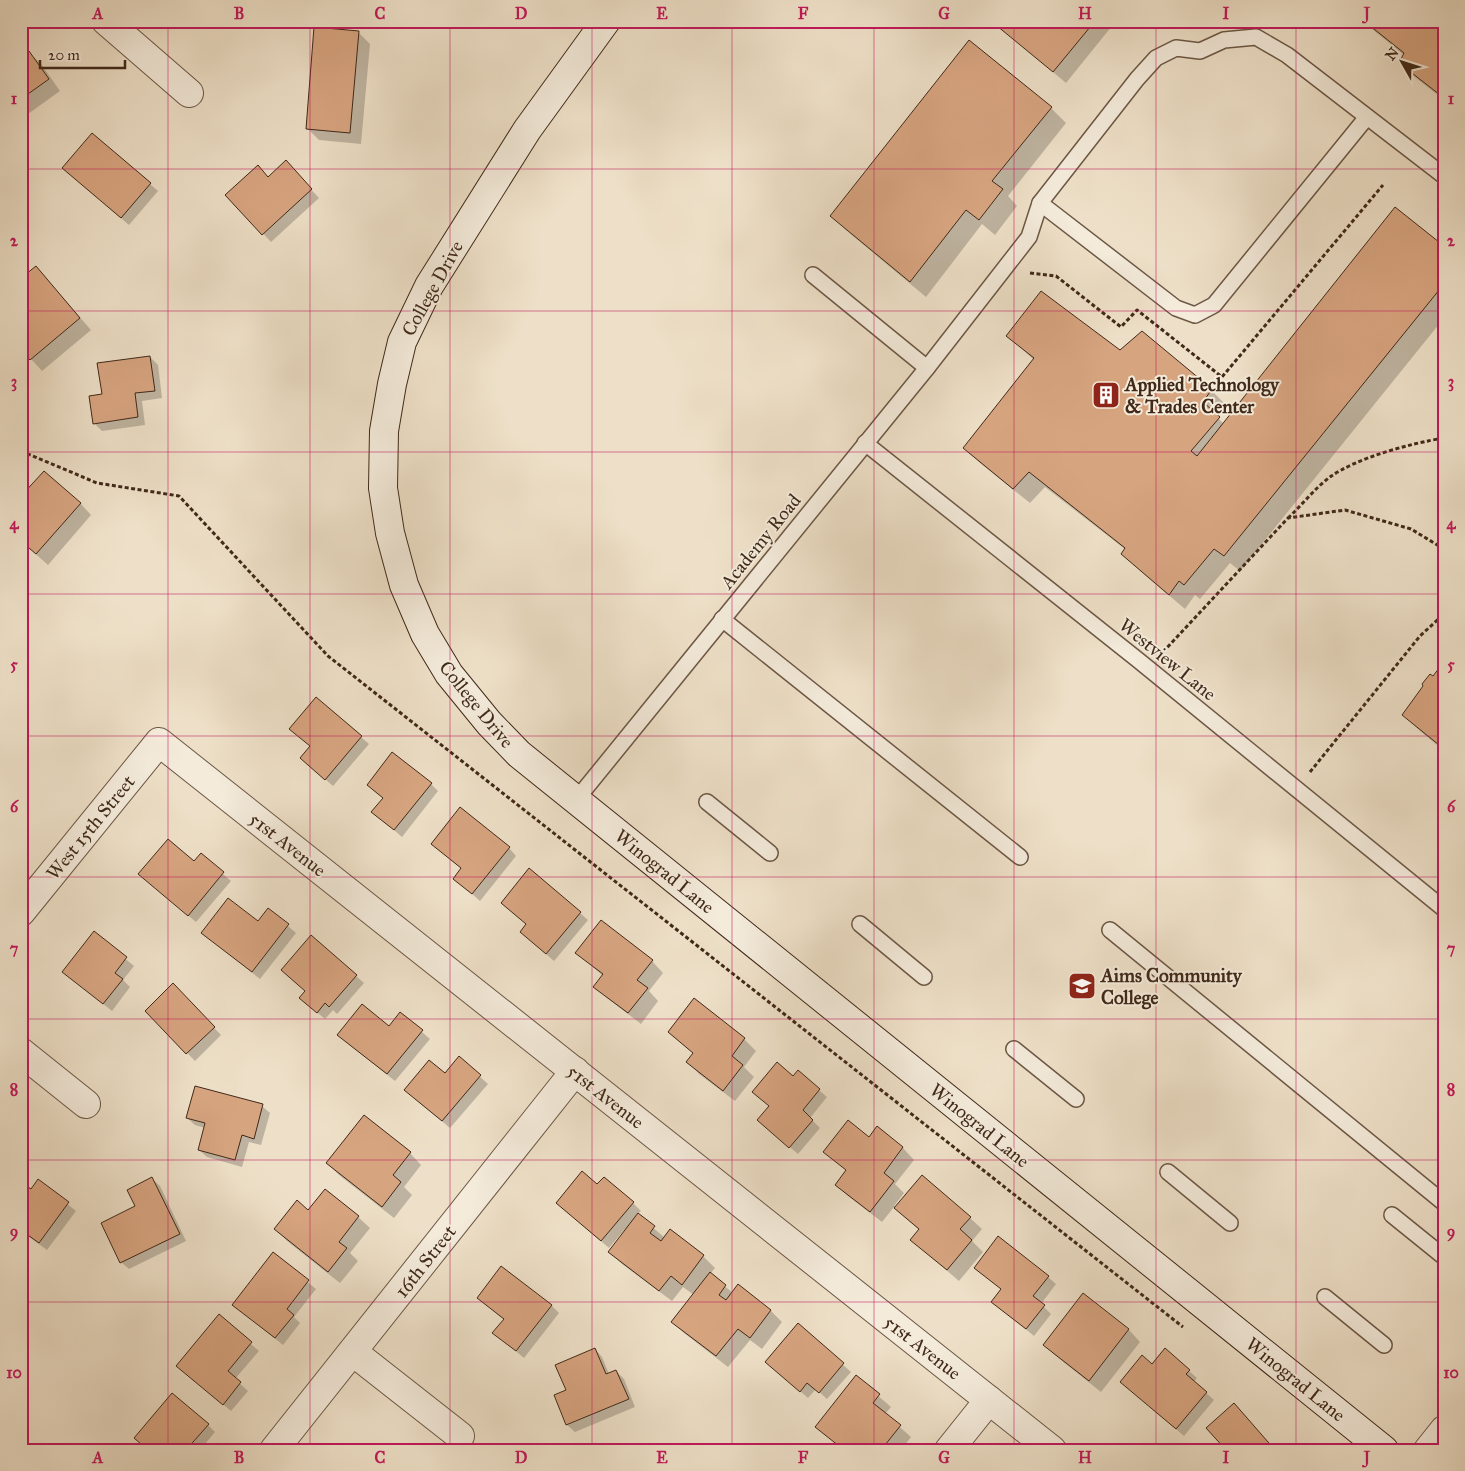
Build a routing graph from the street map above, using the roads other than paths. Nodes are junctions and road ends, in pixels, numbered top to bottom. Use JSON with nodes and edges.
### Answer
{"nodes":[{"id":1,"x":106,"y":21,"type":"edge"},
{"id":2,"x":606,"y":21,"type":"edge"},
{"id":3,"x":189,"y":93,"type":"dead end"},
{"id":4,"x":1367,"y":118,"type":"junction"},
{"id":5,"x":1444,"y":176,"type":"edge"},
{"id":6,"x":1040,"y":203,"type":"junction"},
{"id":7,"x":813,"y":275,"type":"dead end"},
{"id":8,"x":927,"y":368,"type":"junction"},
{"id":9,"x":865,"y":443,"type":"junction"},
{"id":10,"x":722,"y":619,"type":"junction"},
{"id":11,"x":159,"y":742,"type":"joint"},
{"id":12,"x":576,"y":800,"type":"junction"},
{"id":13,"x":707,"y":802,"type":"dead end"},
{"id":14,"x":770,"y":853,"type":"dead end"},
{"id":15,"x":1020,"y":857,"type":"dead end"},
{"id":16,"x":1444,"y":909,"type":"edge"},
{"id":17,"x":21,"y":912,"type":"edge"},
{"id":18,"x":860,"y":924,"type":"dead end"},
{"id":19,"x":1110,"y":930,"type":"dead end"},
{"id":20,"x":924,"y":978,"type":"dead end"},
{"id":21,"x":1014,"y":1049,"type":"dead end"},
{"id":22,"x":21,"y":1052,"type":"edge"},
{"id":23,"x":575,"y":1072,"type":"junction"},
{"id":24,"x":1076,"y":1099,"type":"dead end"},
{"id":25,"x":86,"y":1104,"type":"dead end"},
{"id":26,"x":1168,"y":1172,"type":"dead end"},
{"id":27,"x":1444,"y":1203,"type":"edge"},
{"id":28,"x":1392,"y":1214,"type":"dead end"},
{"id":29,"x":1230,"y":1223,"type":"dead end"},
{"id":30,"x":1444,"y":1257,"type":"edge"},
{"id":31,"x":1325,"y":1297,"type":"dead end"},
{"id":32,"x":1384,"y":1345,"type":"dead end"},
{"id":33,"x":353,"y":1352,"type":"junction"},
{"id":34,"x":989,"y":1400,"type":"junction"},
{"id":35,"x":1444,"y":1430,"type":"edge"},
{"id":36,"x":460,"y":1436,"type":"dead end"},
{"id":37,"x":274,"y":1450,"type":"edge"},
{"id":38,"x":949,"y":1450,"type":"edge"},
{"id":39,"x":1052,"y":1450,"type":"edge"},
{"id":40,"x":1384,"y":1450,"type":"edge"},
{"id":41,"x":1428,"y":1450,"type":"edge"}],
"edges":[{"from":1,"to":3,"type":"street"},
{"from":2,"to":12,"type":"street","name":"College Drive"},
{"from":4,"to":5,"type":"lane"},
{"from":4,"to":6,"type":"lane"},
{"from":4,"to":6,"type":"lane"},
{"from":6,"to":8,"type":"lane","name":"Academy Road"},
{"from":7,"to":8,"type":"lane"},
{"from":8,"to":9,"type":"lane","name":"Academy Road"},
{"from":9,"to":10,"type":"lane","name":"Academy Road"},
{"from":9,"to":16,"type":"lane","name":"Westview Lane"},
{"from":10,"to":12,"type":"lane","name":"Academy Road"},
{"from":10,"to":15,"type":"lane"},
{"from":11,"to":17,"type":"street","name":"West 15th Street"},
{"from":11,"to":23,"type":"street","name":"51st Avenue"},
{"from":12,"to":40,"type":"street","name":"Winograd Lane"},
{"from":13,"to":14,"type":"lane"},
{"from":18,"to":20,"type":"lane"},
{"from":19,"to":27,"type":"lane"},
{"from":21,"to":24,"type":"lane"},
{"from":22,"to":25,"type":"street"},
{"from":23,"to":33,"type":"street","name":"16th Street"},
{"from":23,"to":34,"type":"street","name":"51st Avenue"},
{"from":26,"to":29,"type":"lane"},
{"from":28,"to":30,"type":"lane"},
{"from":31,"to":32,"type":"lane"},
{"from":33,"to":36,"type":"street"},
{"from":33,"to":37,"type":"street","name":"16th Street"},
{"from":34,"to":38,"type":"street"},
{"from":34,"to":39,"type":"street","name":"51st Avenue"},
{"from":35,"to":41,"type":"street"}]}
